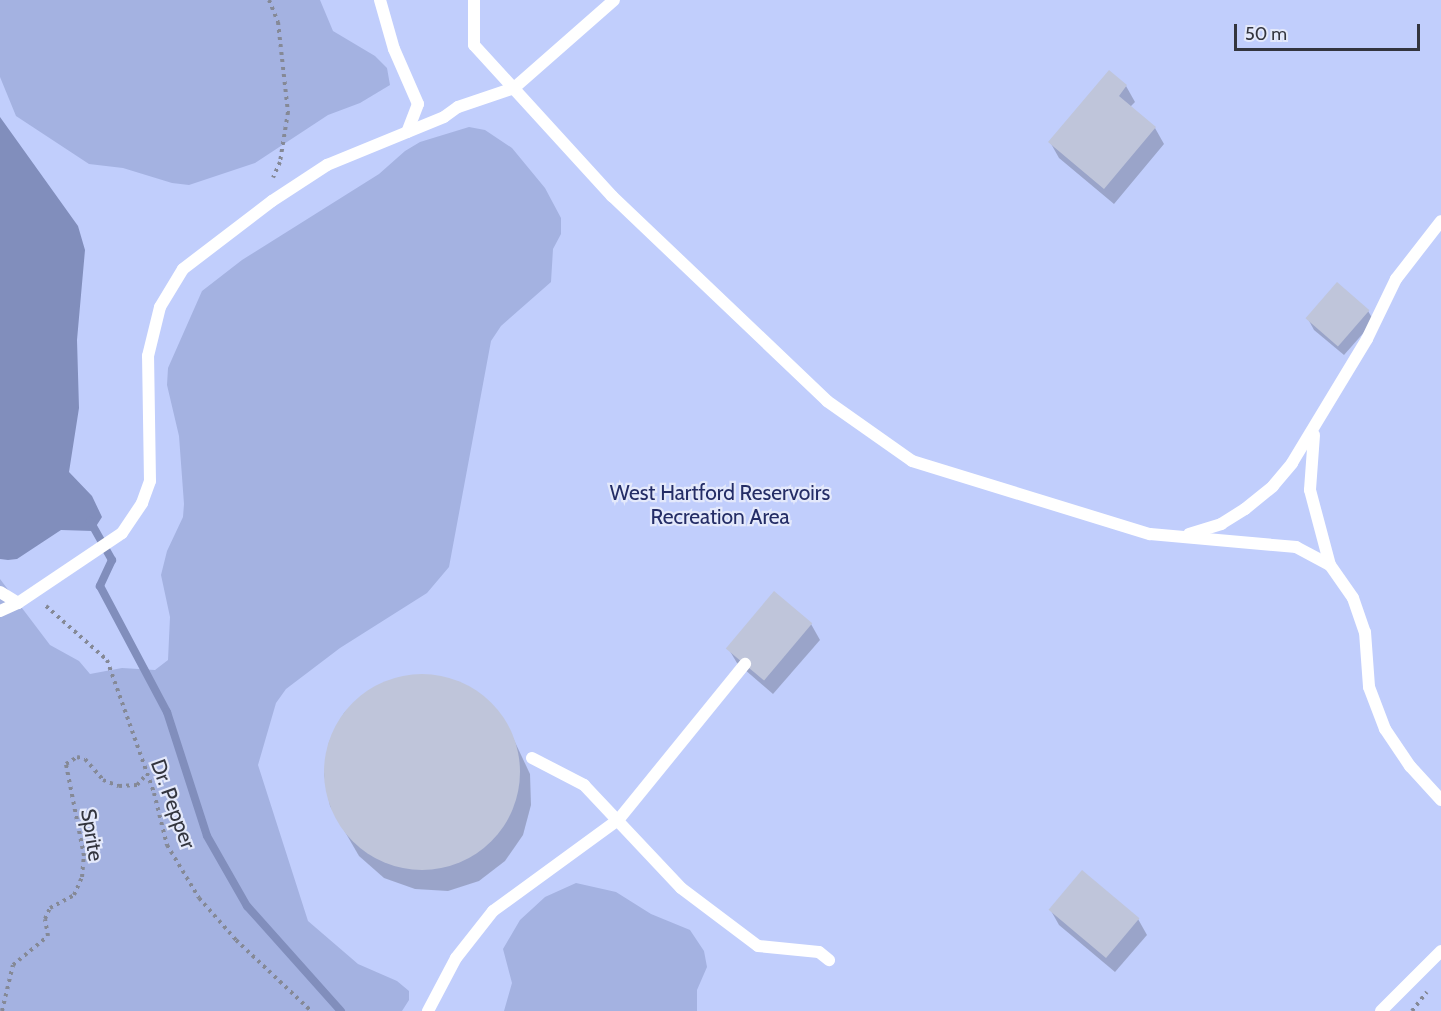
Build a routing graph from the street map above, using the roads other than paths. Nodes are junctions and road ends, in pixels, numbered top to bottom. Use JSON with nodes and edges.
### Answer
{"nodes":[{"id":1,"x":380,"y":0,"type":"edge"},
{"id":2,"x":474,"y":0,"type":"edge"},
{"id":3,"x":614,"y":0,"type":"edge"},
{"id":4,"x":514,"y":88,"type":"junction"},
{"id":5,"x":407,"y":132,"type":"junction"},
{"id":6,"x":1441,"y":221,"type":"edge"},
{"id":7,"x":1315,"y":430,"type":"junction"},
{"id":8,"x":1173,"y":536,"type":"junction"},
{"id":9,"x":1330,"y":565,"type":"junction"},
{"id":10,"x":0,"y":592,"type":"edge"},
{"id":11,"x":18,"y":603,"type":"junction"},
{"id":12,"x":0,"y":611,"type":"edge"},
{"id":13,"x":745,"y":664,"type":"dead end"},
{"id":14,"x":532,"y":758,"type":"dead end"},
{"id":15,"x":1441,"y":800,"type":"edge"},
{"id":16,"x":619,"y":819,"type":"junction"},
{"id":17,"x":1441,"y":951,"type":"edge"},
{"id":18,"x":829,"y":960,"type":"dead end"},
{"id":19,"x":428,"y":1011,"type":"edge"},
{"id":20,"x":1381,"y":1011,"type":"edge"}],
"edges":[{"from":1,"to":5,"type":"lane"},
{"from":2,"to":4,"type":"lane"},
{"from":3,"to":4,"type":"lane"},
{"from":4,"to":5,"type":"lane"},
{"from":4,"to":8,"type":"lane"},
{"from":5,"to":11,"type":"lane"},
{"from":6,"to":7,"type":"lane"},
{"from":7,"to":8,"type":"lane"},
{"from":7,"to":9,"type":"lane"},
{"from":8,"to":9,"type":"lane"},
{"from":9,"to":15,"type":"lane"},
{"from":10,"to":11,"type":"lane"},
{"from":11,"to":12,"type":"lane"},
{"from":13,"to":16,"type":"lane"},
{"from":14,"to":16,"type":"lane"},
{"from":16,"to":18,"type":"lane"},
{"from":16,"to":19,"type":"lane"},
{"from":17,"to":20,"type":"lane"}]}
